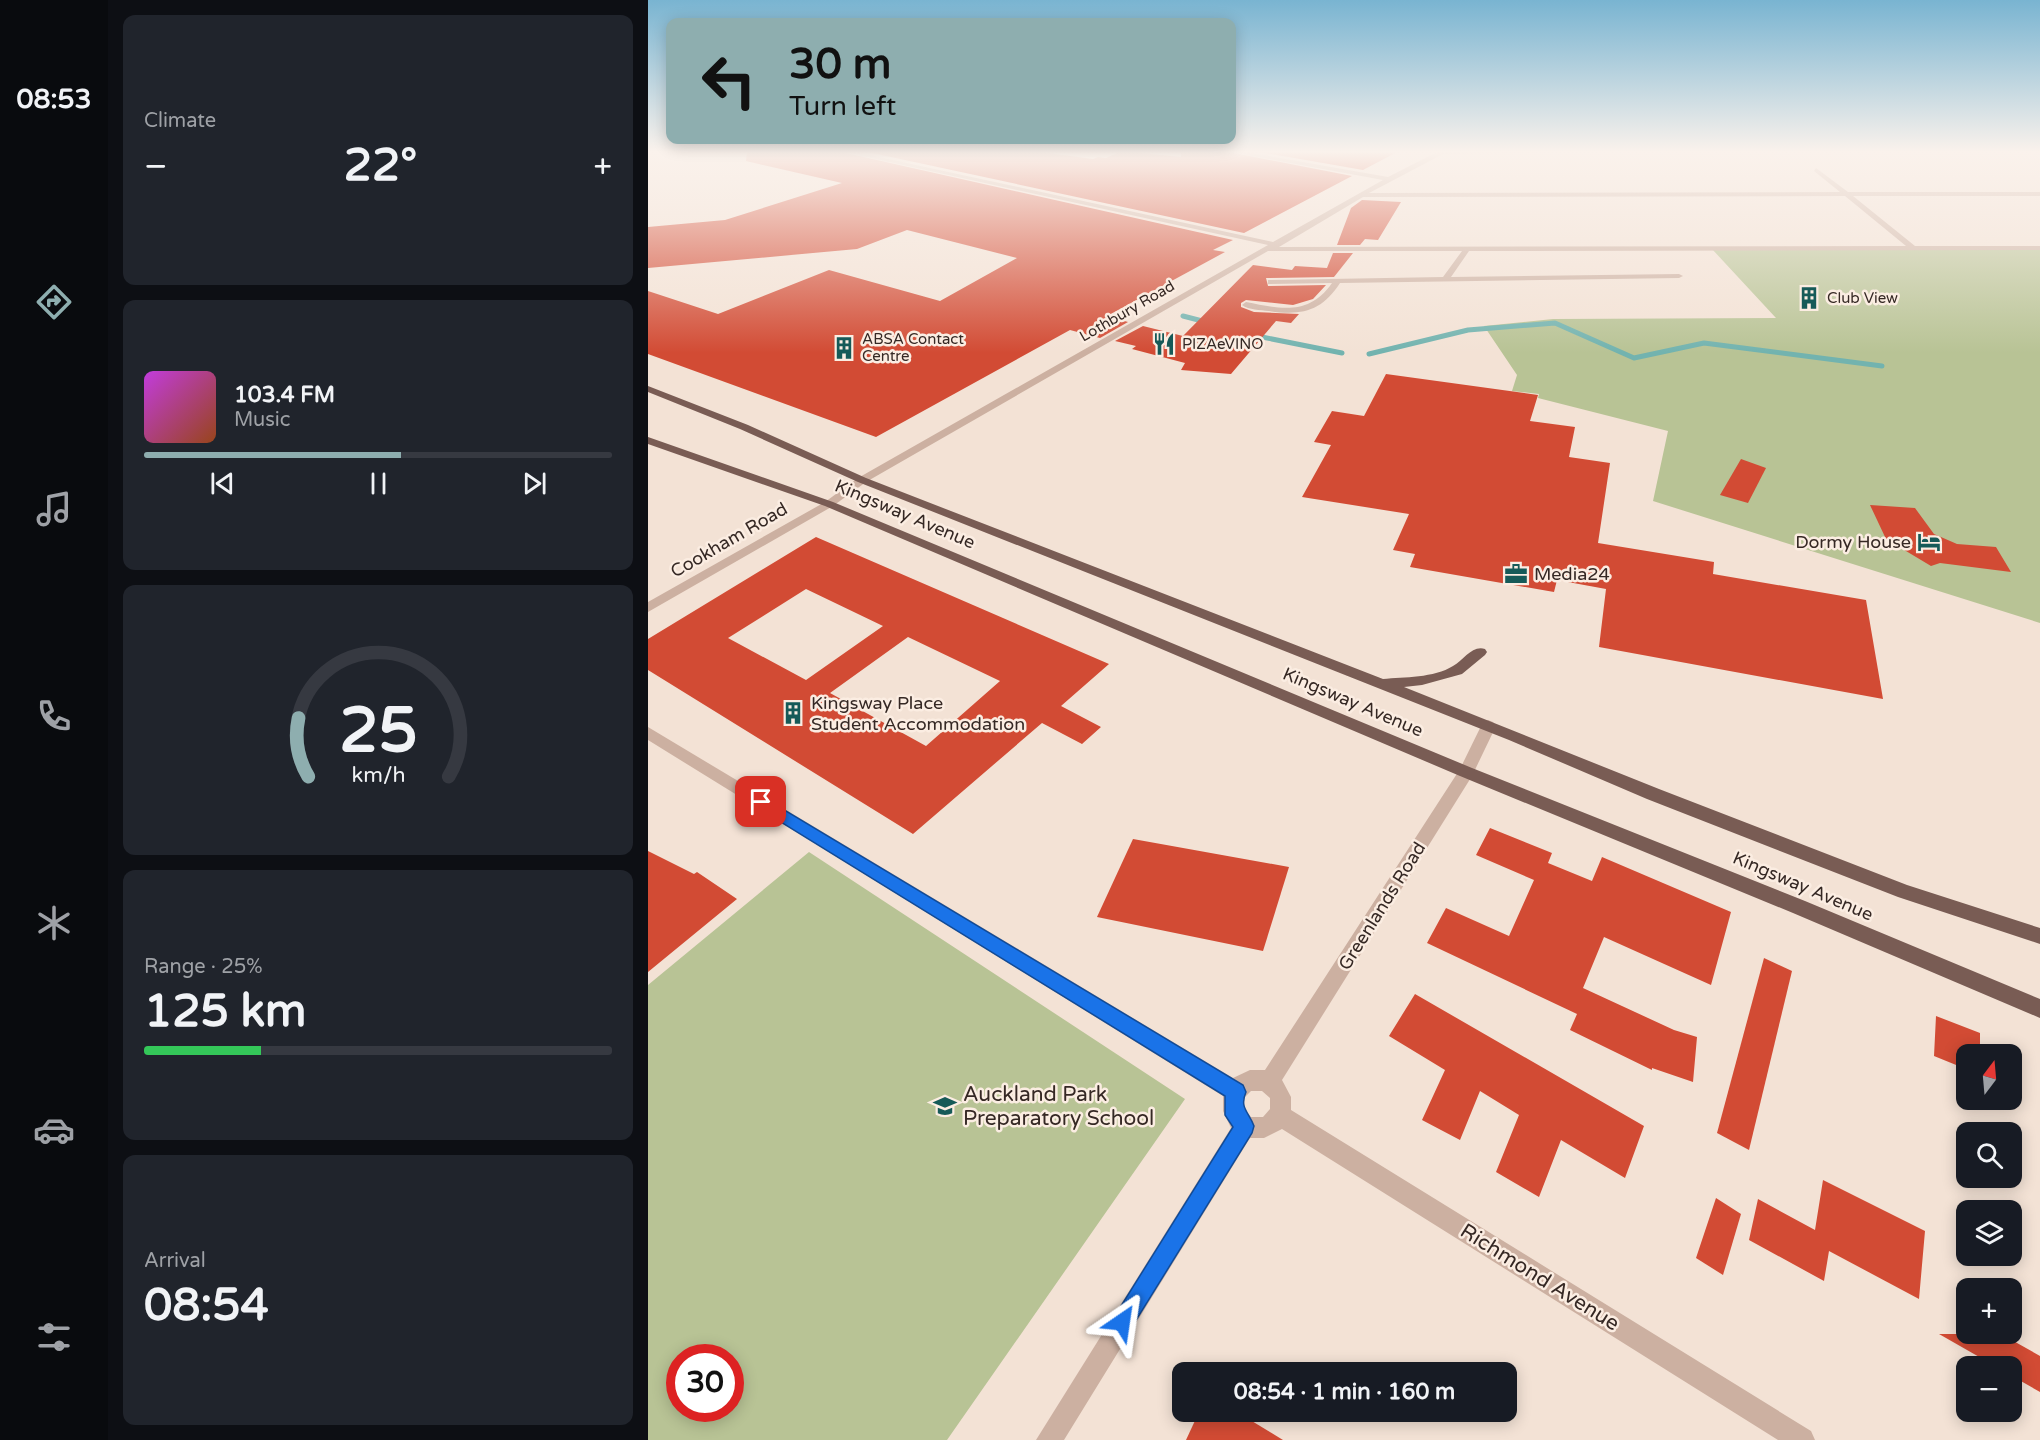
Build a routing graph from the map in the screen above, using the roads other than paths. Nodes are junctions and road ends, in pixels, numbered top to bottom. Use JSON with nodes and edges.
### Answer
{"nodes":[{"id":1,"x":1143,"y":218,"type":"edge"},
{"id":2,"x":1321,"y":218,"type":"edge"},
{"id":3,"x":1876,"y":218,"type":"edge"},
{"id":4,"x":1272,"y":247,"type":"junction"},
{"id":5,"x":2040,"y":248,"type":"edge"},
{"id":6,"x":1914,"y":249,"type":"junction"},
{"id":7,"x":1467,"y":250,"type":"junction"},
{"id":8,"x":1678,"y":276,"type":"dead end"},
{"id":9,"x":1446,"y":279,"type":"junction"},
{"id":10,"x":1338,"y":281,"type":"junction"},
{"id":11,"x":1271,"y":282,"type":"dead end"},
{"id":12,"x":1246,"y":306,"type":"dead end"},
{"id":13,"x":648,"y":389,"type":"edge"},
{"id":14,"x":648,"y":440,"type":"edge"},
{"id":15,"x":862,"y":480,"type":"junction"},
{"id":16,"x":829,"y":504,"type":"junction"},
{"id":17,"x":648,"y":608,"type":"edge"},
{"id":18,"x":1480,"y":652,"type":"dead end"},
{"id":19,"x":1379,"y":684,"type":"junction"},
{"id":20,"x":1488,"y":726,"type":"junction"},
{"id":21,"x":648,"y":733,"type":"edge"},
{"id":22,"x":1466,"y":772,"type":"junction"},
{"id":23,"x":2040,"y":936,"type":"edge"},
{"id":24,"x":2040,"y":1009,"type":"edge"},
{"id":25,"x":1270,"y":1081,"type":"junction"},
{"id":26,"x":1236,"y":1092,"type":"junction"},
{"id":27,"x":1279,"y":1115,"type":"junction"},
{"id":28,"x":1245,"y":1126,"type":"junction"},
{"id":29,"x":1049,"y":1440,"type":"edge"},
{"id":30,"x":1802,"y":1440,"type":"edge"}],
"edges":[{"from":1,"to":4,"type":"street"},
{"from":2,"to":4,"type":"street","name":"Lothbury Road"},
{"from":3,"to":6,"type":"street"},
{"from":4,"to":7,"type":"street"},
{"from":4,"to":15,"type":"street","name":"Lothbury Road"},
{"from":5,"to":6,"type":"street"},
{"from":6,"to":7,"type":"street"},
{"from":7,"to":9,"type":"street"},
{"from":8,"to":9,"type":"street"},
{"from":9,"to":10,"type":"street"},
{"from":10,"to":11,"type":"street"},
{"from":10,"to":12,"type":"street"},
{"from":13,"to":15,"type":"main road","name":"Kingsway Avenue"},
{"from":14,"to":16,"type":"main road","name":"Kingsway Avenue"},
{"from":15,"to":16,"type":"street","name":"Lothbury Road"},
{"from":15,"to":19,"type":"main road","name":"Kingsway Avenue"},
{"from":16,"to":17,"type":"street","name":"Cookham Road"},
{"from":16,"to":22,"type":"main road","name":"Kingsway Avenue"},
{"from":18,"to":19,"type":"main road"},
{"from":19,"to":20,"type":"main road","name":"Kingsway Avenue"},
{"from":20,"to":22,"type":"street","name":"Greenlands Road"},
{"from":20,"to":23,"type":"main road","name":"Kingsway Avenue"},
{"from":21,"to":26,"type":"street"},
{"from":22,"to":24,"type":"main road","name":"Kingsway Avenue"},
{"from":22,"to":25,"type":"street","name":"Greenlands Road"},
{"from":25,"to":26,"type":"street"},
{"from":25,"to":27,"type":"street"},
{"from":26,"to":28,"type":"street"},
{"from":27,"to":28,"type":"street"},
{"from":27,"to":30,"type":"street","name":"Richmond Avenue"},
{"from":28,"to":29,"type":"street"}]}
